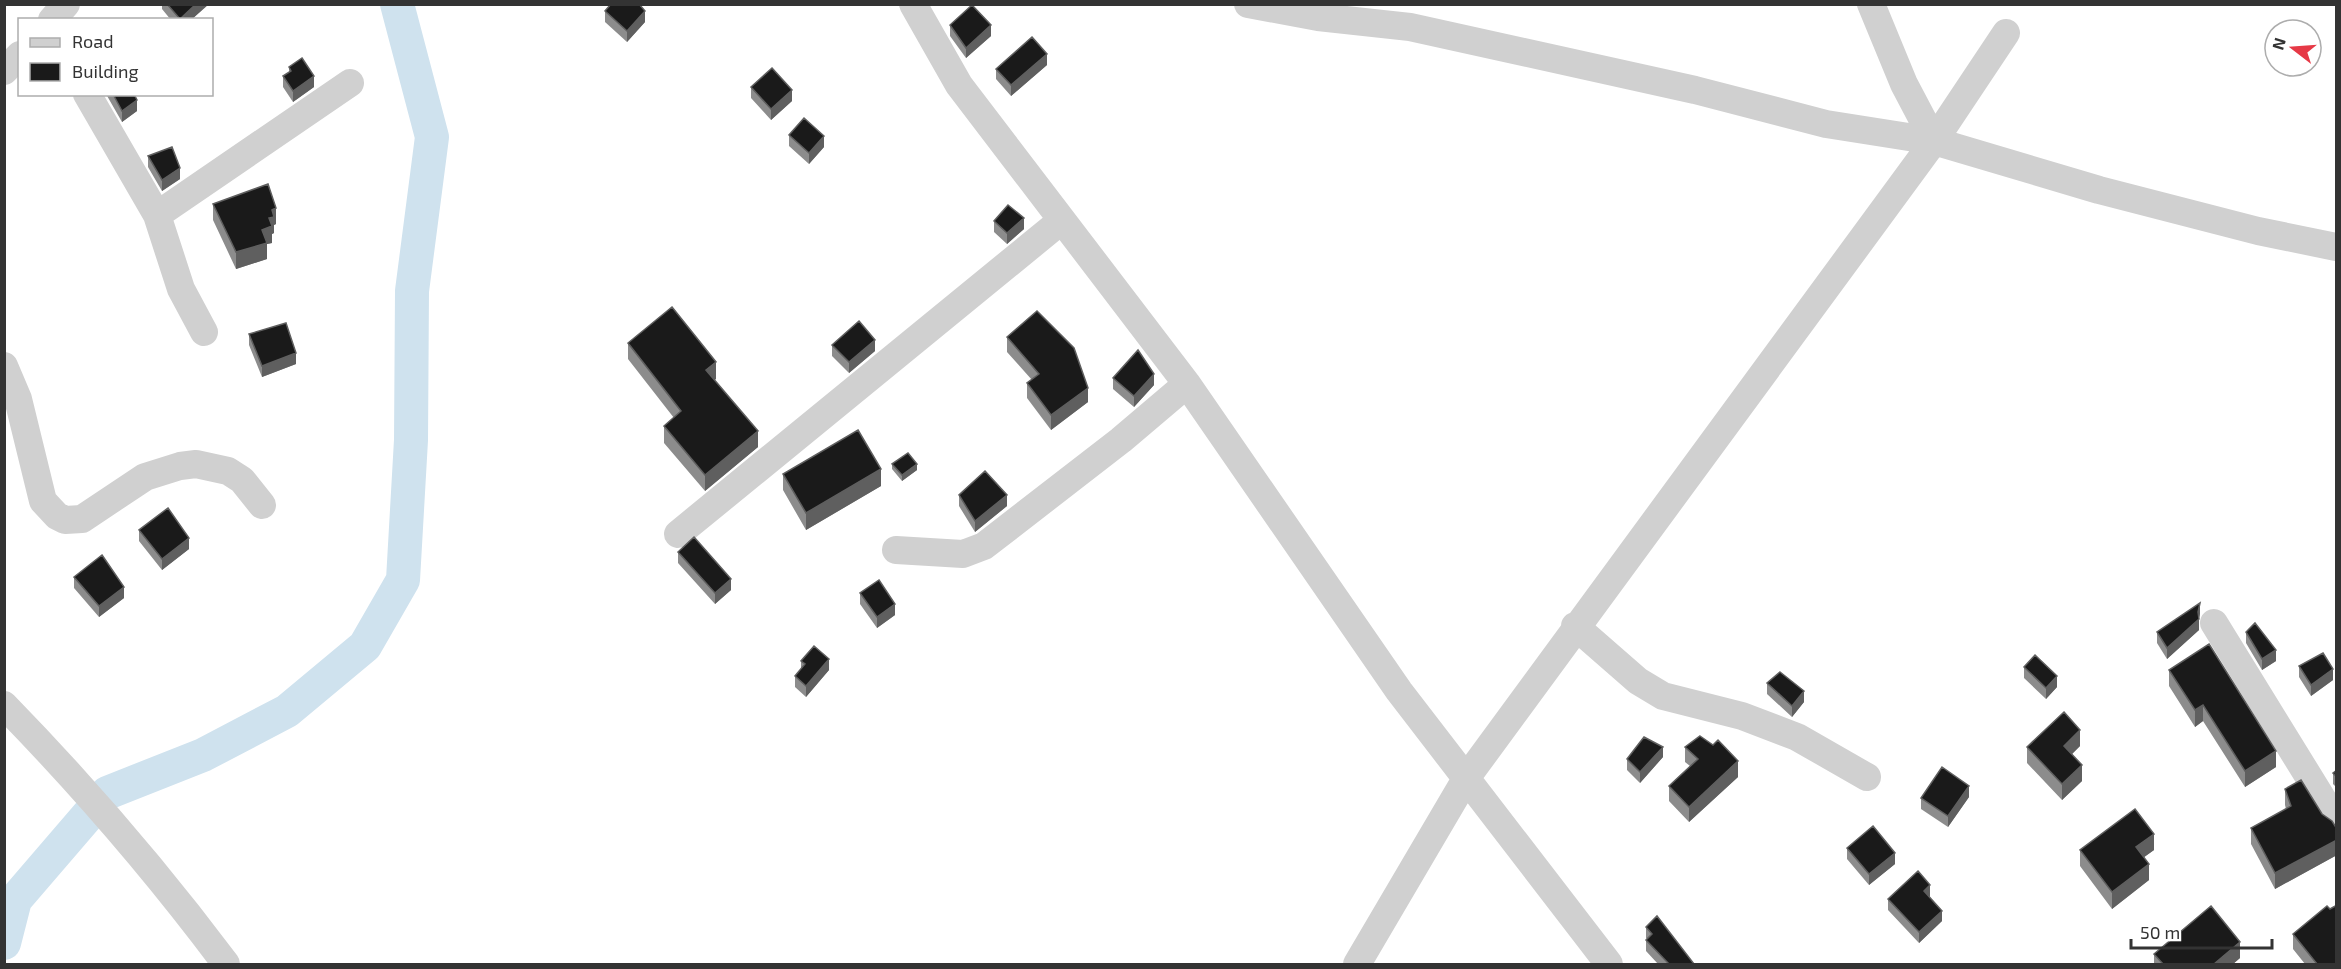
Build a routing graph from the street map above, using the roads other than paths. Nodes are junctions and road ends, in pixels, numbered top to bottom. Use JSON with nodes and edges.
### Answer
{"nodes":[{"id":1,"x":66,"y":4,"type":"edge"},
{"id":2,"x":913,"y":4,"type":"edge"},
{"id":3,"x":1248,"y":4,"type":"edge"},
{"id":4,"x":1871,"y":4,"type":"edge"},
{"id":5,"x":54,"y":18,"type":"edge"},
{"id":6,"x":2006,"y":33,"type":"dead end"},
{"id":7,"x":18,"y":57,"type":"edge"},
{"id":8,"x":4,"y":71,"type":"edge"},
{"id":9,"x":350,"y":83,"type":"dead end"},
{"id":10,"x":88,"y":96,"type":"edge"},
{"id":11,"x":1934,"y":141,"type":"junction"},
{"id":12,"x":157,"y":215,"type":"junction"},
{"id":13,"x":1062,"y":220,"type":"junction"},
{"id":14,"x":2337,"y":246,"type":"edge"},
{"id":15,"x":204,"y":332,"type":"dead end"},
{"id":16,"x":4,"y":366,"type":"edge"},
{"id":17,"x":1187,"y":384,"type":"junction"},
{"id":18,"x":262,"y":505,"type":"dead end"},
{"id":19,"x":678,"y":534,"type":"dead end"},
{"id":20,"x":896,"y":550,"type":"dead end"},
{"id":21,"x":2214,"y":623,"type":"dead end"},
{"id":22,"x":1575,"y":626,"type":"junction"},
{"id":23,"x":4,"y":705,"type":"edge"},
{"id":24,"x":1467,"y":777,"type":"junction"},
{"id":25,"x":1867,"y":777,"type":"dead end"},
{"id":26,"x":2337,"y":821,"type":"edge"},
{"id":27,"x":226,"y":964,"type":"edge"},
{"id":28,"x":1358,"y":964,"type":"edge"},
{"id":29,"x":1609,"y":964,"type":"edge"}],
"edges":[{"from":1,"to":5,"type":"street"},
{"from":2,"to":13,"type":"street"},
{"from":3,"to":11,"type":"street"},
{"from":4,"to":11,"type":"street"},
{"from":6,"to":11,"type":"street"},
{"from":7,"to":8,"type":"street"},
{"from":9,"to":12,"type":"street"},
{"from":10,"to":12,"type":"street"},
{"from":11,"to":14,"type":"street"},
{"from":11,"to":22,"type":"street"},
{"from":12,"to":15,"type":"street"},
{"from":13,"to":17,"type":"street"},
{"from":13,"to":19,"type":"street"},
{"from":16,"to":18,"type":"street"},
{"from":17,"to":20,"type":"street"},
{"from":17,"to":24,"type":"street"},
{"from":21,"to":26,"type":"street"},
{"from":22,"to":24,"type":"street"},
{"from":22,"to":25,"type":"street"},
{"from":23,"to":27,"type":"street"},
{"from":24,"to":28,"type":"street"},
{"from":24,"to":29,"type":"street"}]}
